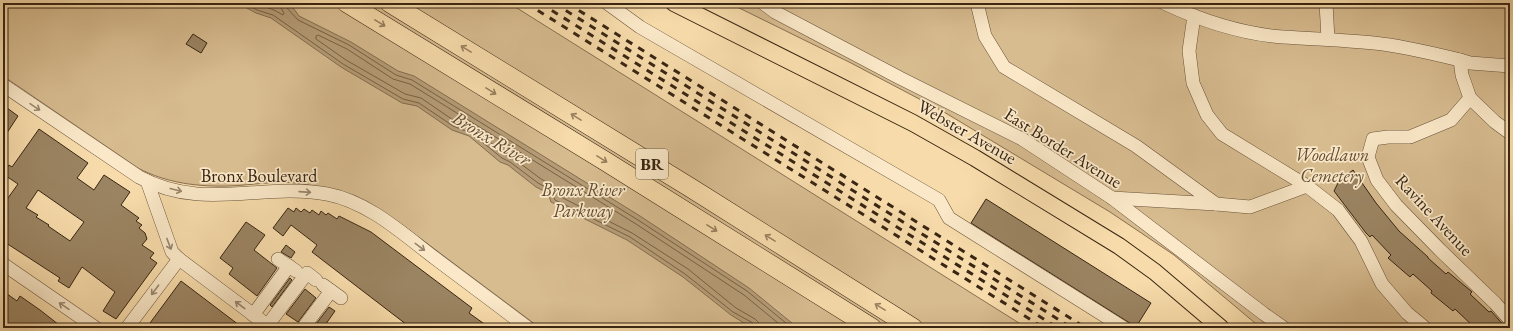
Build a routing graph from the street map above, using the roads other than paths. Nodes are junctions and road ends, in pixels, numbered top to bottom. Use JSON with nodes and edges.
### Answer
{"nodes":[{"id":1,"x":347,"y":3,"type":"edge"},
{"id":2,"x":390,"y":3,"type":"edge"},
{"id":3,"x":607,"y":3,"type":"edge"},
{"id":4,"x":674,"y":3,"type":"edge"},
{"id":5,"x":763,"y":3,"type":"edge"},
{"id":6,"x":977,"y":3,"type":"edge"},
{"id":7,"x":1164,"y":3,"type":"edge"},
{"id":8,"x":1326,"y":3,"type":"edge"},
{"id":9,"x":1194,"y":16,"type":"junction"},
{"id":10,"x":1328,"y":39,"type":"junction"},
{"id":11,"x":1460,"y":60,"type":"junction"},
{"id":12,"x":1510,"y":66,"type":"edge"},
{"id":13,"x":3,"y":85,"type":"edge"},
{"id":14,"x":1470,"y":98,"type":"junction"},
{"id":15,"x":1510,"y":133,"type":"edge"},
{"id":16,"x":147,"y":181,"type":"junction"},
{"id":17,"x":1307,"y":186,"type":"junction"},
{"id":18,"x":1112,"y":198,"type":"junction"},
{"id":19,"x":1216,"y":204,"type":"junction"},
{"id":20,"x":179,"y":259,"type":"junction"},
{"id":21,"x":278,"y":259,"type":"dead end"},
{"id":22,"x":3,"y":264,"type":"edge"},
{"id":23,"x":253,"y":315,"type":"junction"},
{"id":24,"x":1510,"y":320,"type":"edge"},
{"id":25,"x":269,"y":327,"type":"edge"},
{"id":26,"x":96,"y":328,"type":"edge"},
{"id":27,"x":128,"y":328,"type":"edge"},
{"id":28,"x":304,"y":328,"type":"edge"},
{"id":29,"x":528,"y":328,"type":"edge"},
{"id":30,"x":872,"y":328,"type":"edge"},
{"id":31,"x":913,"y":328,"type":"edge"},
{"id":32,"x":1124,"y":328,"type":"edge"},
{"id":33,"x":1221,"y":328,"type":"edge"},
{"id":34,"x":1284,"y":328,"type":"edge"},
{"id":35,"x":1425,"y":328,"type":"edge"}],
"edges":[{"from":1,"to":30,"type":"highway","number":"BR","one_way":true},
{"from":31,"to":2,"type":"highway","number":"BR","one_way":true},
{"from":3,"to":32,"type":"street"},
{"from":4,"to":33,"type":"main road","name":"Webster Avenue"},
{"from":5,"to":18,"type":"street","name":"East Border Avenue"},
{"from":6,"to":19,"type":"street"},
{"from":7,"to":9,"type":"street"},
{"from":8,"to":10,"type":"street"},
{"from":9,"to":10,"type":"street"},
{"from":9,"to":17,"type":"street"},
{"from":10,"to":11,"type":"street"},
{"from":11,"to":12,"type":"street"},
{"from":11,"to":14,"type":"street"},
{"from":13,"to":16,"type":"street","name":"Bronx Boulevard","one_way":true},
{"from":14,"to":15,"type":"street"},
{"from":14,"to":24,"type":"street","name":"Ravine Avenue"},
{"from":16,"to":20,"type":"street","one_way":true},
{"from":16,"to":29,"type":"street","name":"Bronx Boulevard","one_way":true},
{"from":17,"to":19,"type":"street"},
{"from":17,"to":35,"type":"street"},
{"from":18,"to":19,"type":"street"},
{"from":18,"to":34,"type":"street","name":"East Border Avenue"},
{"from":23,"to":20,"type":"street","one_way":true},
{"from":20,"to":27,"type":"street","one_way":true},
{"from":21,"to":23,"type":"street"},
{"from":26,"to":22,"type":"street","one_way":true},
{"from":23,"to":25,"type":"street"},
{"from":25,"to":28,"type":"street"}]}
